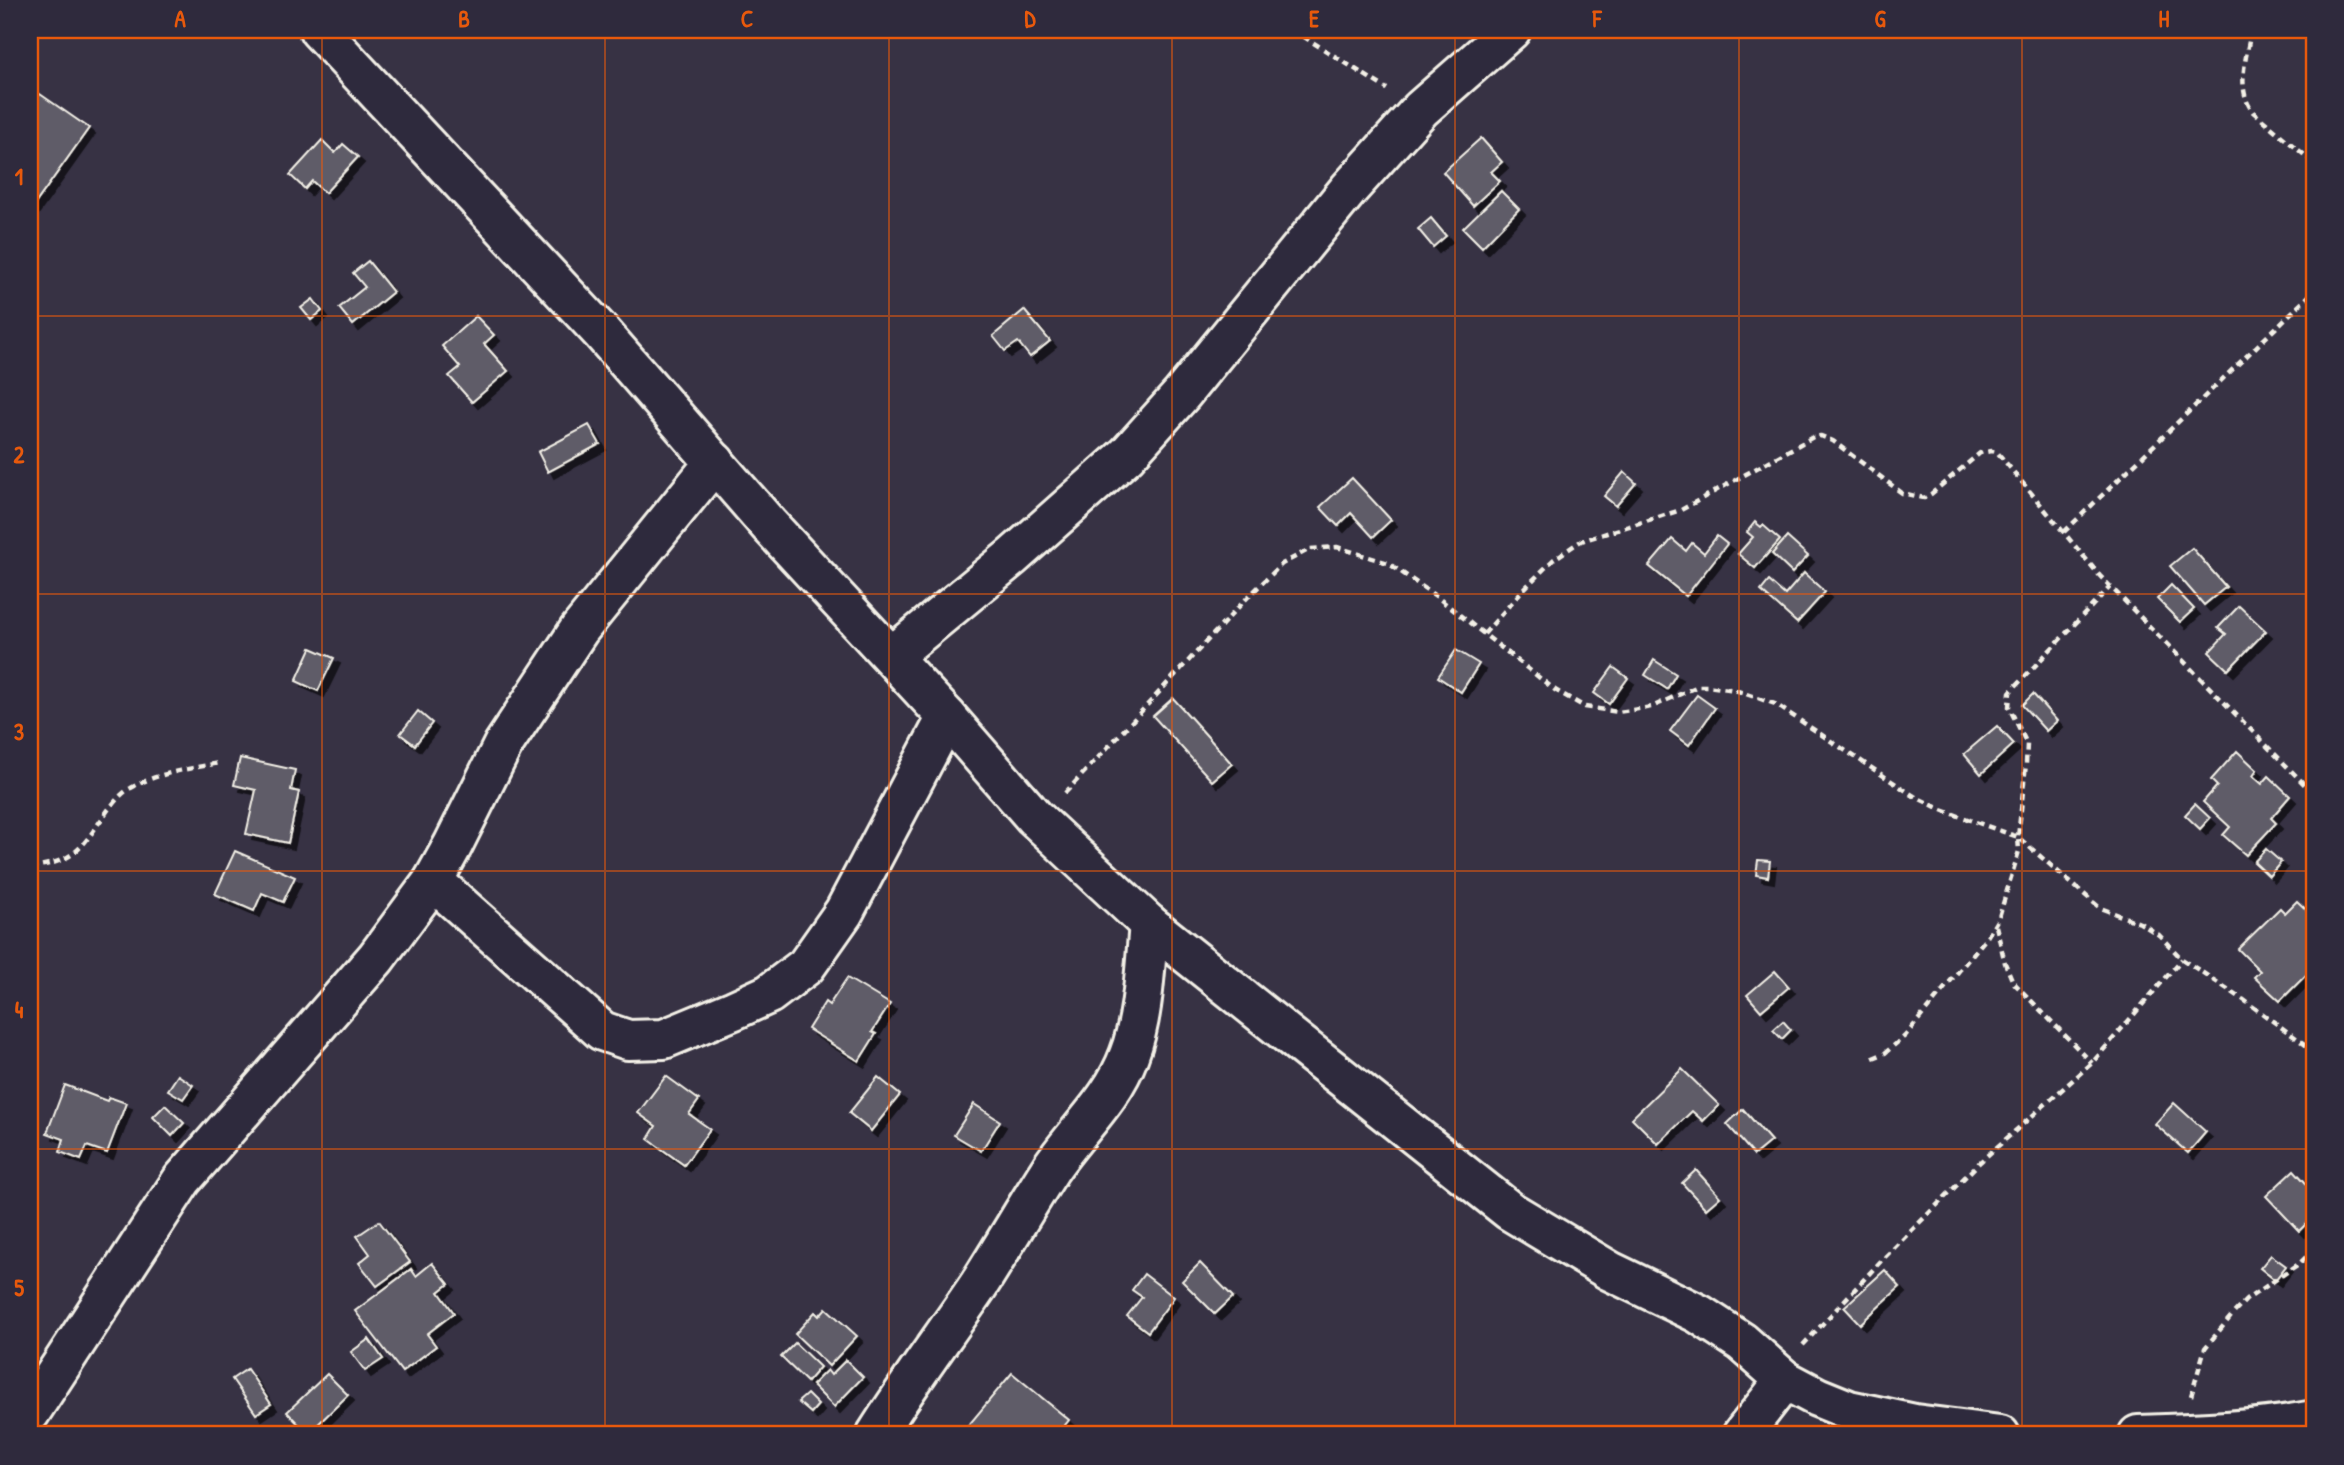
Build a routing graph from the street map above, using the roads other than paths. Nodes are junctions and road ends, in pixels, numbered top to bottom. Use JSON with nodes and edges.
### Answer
{"nodes":[{"id":1,"x":319,"y":30,"type":"edge"},
{"id":2,"x":1511,"y":30,"type":"edge"},
{"id":3,"x":715,"y":462,"type":"junction"},
{"id":4,"x":892,"y":656,"type":"junction"},
{"id":5,"x":947,"y":717,"type":"junction"},
{"id":6,"x":432,"y":881,"type":"junction"},
{"id":7,"x":1149,"y":924,"type":"junction"},
{"id":8,"x":1781,"y":1377,"type":"junction"},
{"id":9,"x":30,"y":1413,"type":"edge"},
{"id":10,"x":1856,"y":1422,"type":"edge"},
{"id":11,"x":2293,"y":1427,"type":"edge"},
{"id":12,"x":2180,"y":1434,"type":"edge"},
{"id":13,"x":876,"y":1435,"type":"edge"},
{"id":14,"x":1742,"y":1435,"type":"edge"},
{"id":15,"x":2000,"y":1435,"type":"edge"},
{"id":16,"x":2138,"y":1435,"type":"edge"}],
"edges":[{"from":1,"to":3,"type":"street"},
{"from":2,"to":4,"type":"street"},
{"from":3,"to":4,"type":"street"},
{"from":3,"to":6,"type":"street"},
{"from":4,"to":5,"type":"street"},
{"from":5,"to":6,"type":"street"},
{"from":5,"to":7,"type":"street"},
{"from":6,"to":9,"type":"street"},
{"from":7,"to":8,"type":"street"},
{"from":7,"to":13,"type":"street"},
{"from":8,"to":10,"type":"street"},
{"from":8,"to":14,"type":"street"},
{"from":10,"to":15,"type":"street"},
{"from":11,"to":12,"type":"street"},
{"from":12,"to":16,"type":"street"}]}
